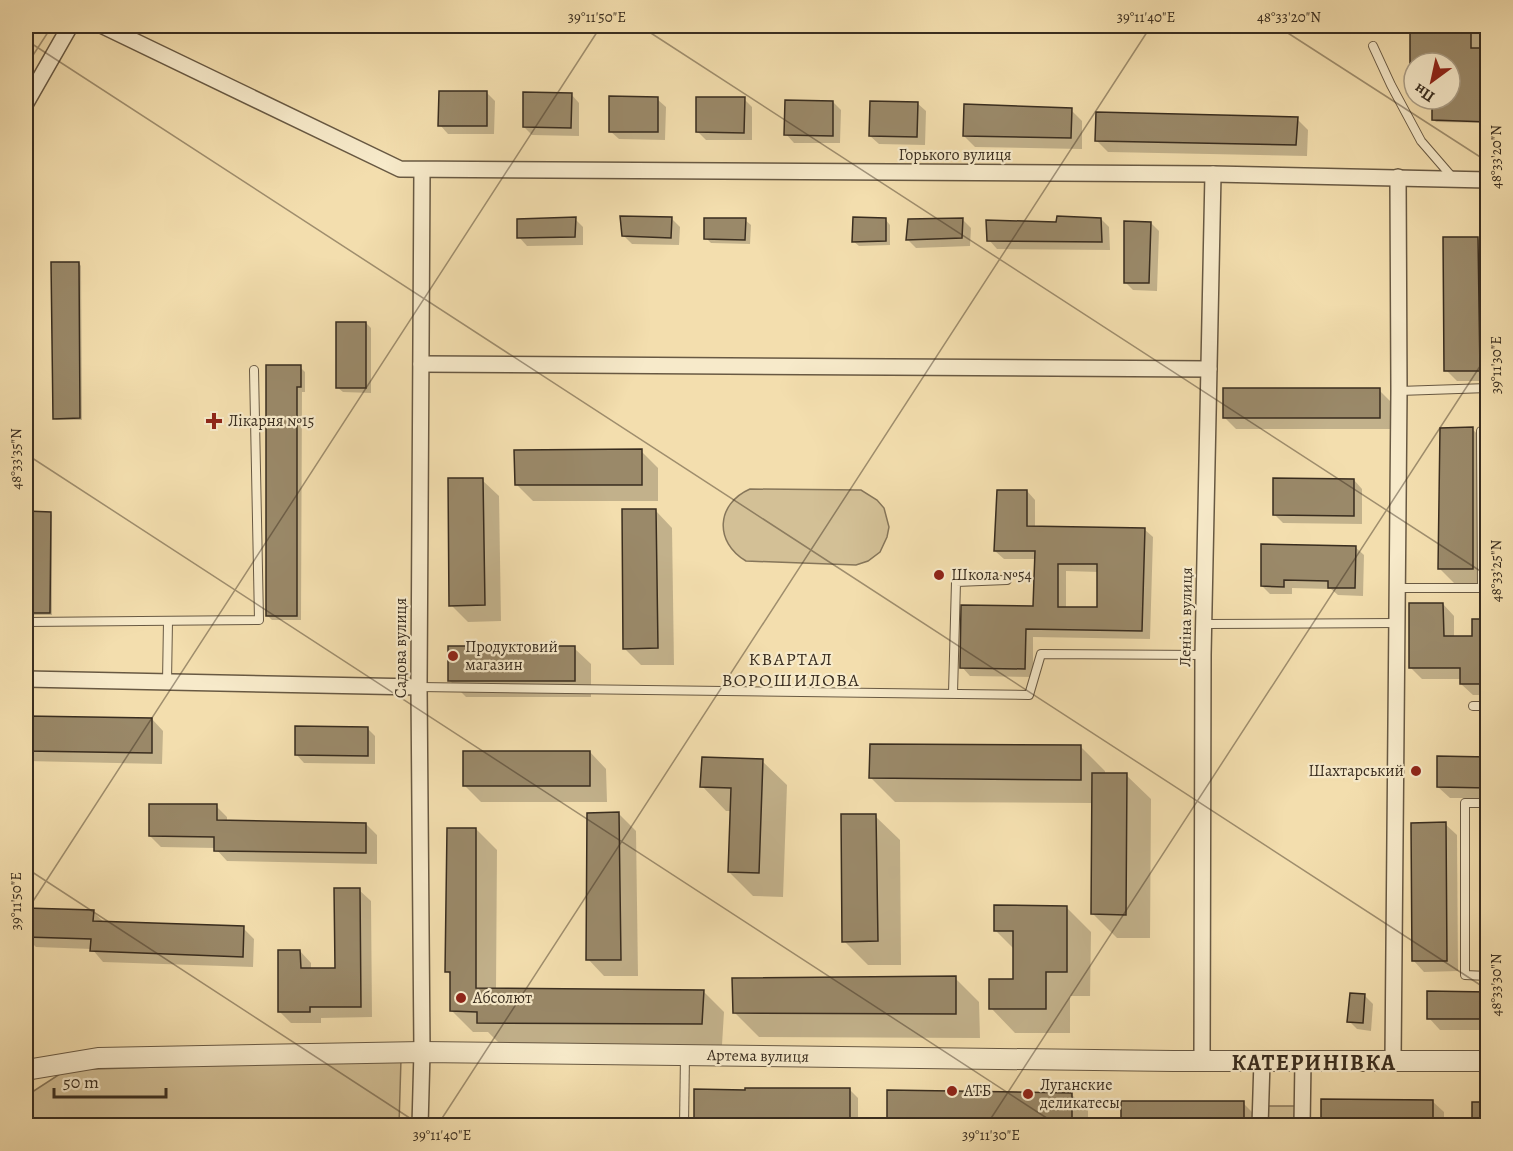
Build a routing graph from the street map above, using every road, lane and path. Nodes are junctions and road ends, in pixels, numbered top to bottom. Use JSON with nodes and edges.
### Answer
{"nodes":[{"id":1,"x":70,"y":26,"type":"edge"},
{"id":2,"x":104,"y":26,"type":"edge"},
{"id":3,"x":1373,"y":46,"type":"dead end"},
{"id":4,"x":26,"y":103,"type":"edge"},
{"id":5,"x":422,"y":170,"type":"junction"},
{"id":6,"x":1213,"y":174,"type":"junction"},
{"id":7,"x":1398,"y":177,"type":"junction"},
{"id":8,"x":1454,"y":179,"type":"junction"},
{"id":9,"x":1488,"y":180,"type":"edge"},
{"id":10,"x":421,"y":364,"type":"junction"},
{"id":11,"x":1209,"y":369,"type":"junction"},
{"id":12,"x":254,"y":370,"type":"dead end"},
{"id":13,"x":1488,"y":388,"type":"edge"},
{"id":14,"x":1399,"y":392,"type":"junction"},
{"id":15,"x":1481,"y":431,"type":"dead end"},
{"id":16,"x":1007,"y":580,"type":"dead end"},
{"id":17,"x":1397,"y":588,"type":"junction"},
{"id":18,"x":1485,"y":588,"type":"edge"},
{"id":19,"x":168,"y":621,"type":"junction"},
{"id":20,"x":26,"y":622,"type":"edge"},
{"id":21,"x":1395,"y":623,"type":"junction"},
{"id":22,"x":1204,"y":624,"type":"junction"},
{"id":23,"x":1203,"y":655,"type":"junction"},
{"id":24,"x":26,"y":679,"type":"edge"},
{"id":25,"x":167,"y":682,"type":"junction"},
{"id":26,"x":419,"y":687,"type":"junction"},
{"id":27,"x":952,"y":693,"type":"junction"},
{"id":28,"x":1473,"y":706,"type":"dead end"},
{"id":29,"x":1488,"y":706,"type":"edge"},
{"id":30,"x":1488,"y":803,"type":"edge"},
{"id":31,"x":1488,"y":976,"type":"edge"},
{"id":32,"x":422,"y":1052,"type":"junction"},
{"id":33,"x":685,"y":1055,"type":"junction"},
{"id":34,"x":1202,"y":1060,"type":"junction"},
{"id":35,"x":1393,"y":1060,"type":"junction"},
{"id":36,"x":1262,"y":1061,"type":"junction"},
{"id":37,"x":1303,"y":1061,"type":"junction"},
{"id":38,"x":1488,"y":1061,"type":"edge"},
{"id":39,"x":27,"y":1069,"type":"edge"},
{"id":40,"x":420,"y":1125,"type":"edge"},
{"id":41,"x":684,"y":1125,"type":"edge"},
{"id":42,"x":1260,"y":1125,"type":"edge"},
{"id":43,"x":1302,"y":1125,"type":"edge"}],
"edges":[{"from":1,"to":4,"type":"street"},
{"from":2,"to":5,"type":"street","name":"Горького вулиця"},
{"from":3,"to":8,"type":"lane"},
{"from":5,"to":6,"type":"street","name":"Горького вулиця"},
{"from":5,"to":10,"type":"street","name":"Садова вулиця"},
{"from":6,"to":7,"type":"street","name":"Горького вулиця"},
{"from":6,"to":11,"type":"street","name":"Леніна вулиця"},
{"from":7,"to":8,"type":"street","name":"Горького вулиця"},
{"from":7,"to":14,"type":"street"},
{"from":8,"to":9,"type":"street","name":"Горького вулиця"},
{"from":10,"to":11,"type":"street"},
{"from":10,"to":26,"type":"street","name":"Садова вулиця"},
{"from":11,"to":22,"type":"street","name":"Леніна вулиця"},
{"from":12,"to":19,"type":"lane"},
{"from":13,"to":14,"type":"lane"},
{"from":14,"to":17,"type":"street"},
{"from":15,"to":18,"type":"lane"},
{"from":16,"to":27,"type":"lane"},
{"from":17,"to":18,"type":"lane"},
{"from":17,"to":21,"type":"street"},
{"from":19,"to":20,"type":"lane"},
{"from":19,"to":25,"type":"lane"},
{"from":21,"to":22,"type":"lane"},
{"from":21,"to":35,"type":"street"},
{"from":22,"to":23,"type":"street","name":"Леніна вулиця"},
{"from":23,"to":27,"type":"lane"},
{"from":23,"to":34,"type":"street","name":"Леніна вулиця"},
{"from":24,"to":25,"type":"street"},
{"from":25,"to":26,"type":"street"},
{"from":26,"to":27,"type":"lane"},
{"from":26,"to":32,"type":"street","name":"Садова вулиця"},
{"from":28,"to":29,"type":"lane"},
{"from":30,"to":31,"type":"lane"},
{"from":32,"to":33,"type":"street","name":"Артема вулиця"},
{"from":32,"to":39,"type":"street","name":"Артема вулиця"},
{"from":32,"to":40,"type":"street","name":"Садова вулиця"},
{"from":33,"to":34,"type":"street","name":"Артема вулиця"},
{"from":33,"to":41,"type":"lane"},
{"from":34,"to":36,"type":"street","name":"Артема вулиця"},
{"from":35,"to":37,"type":"street","name":"Артема вулиця"},
{"from":35,"to":38,"type":"street","name":"Артема вулиця"},
{"from":36,"to":37,"type":"street","name":"Артема вулиця"},
{"from":36,"to":42,"type":"street"},
{"from":37,"to":43,"type":"street"}]}
